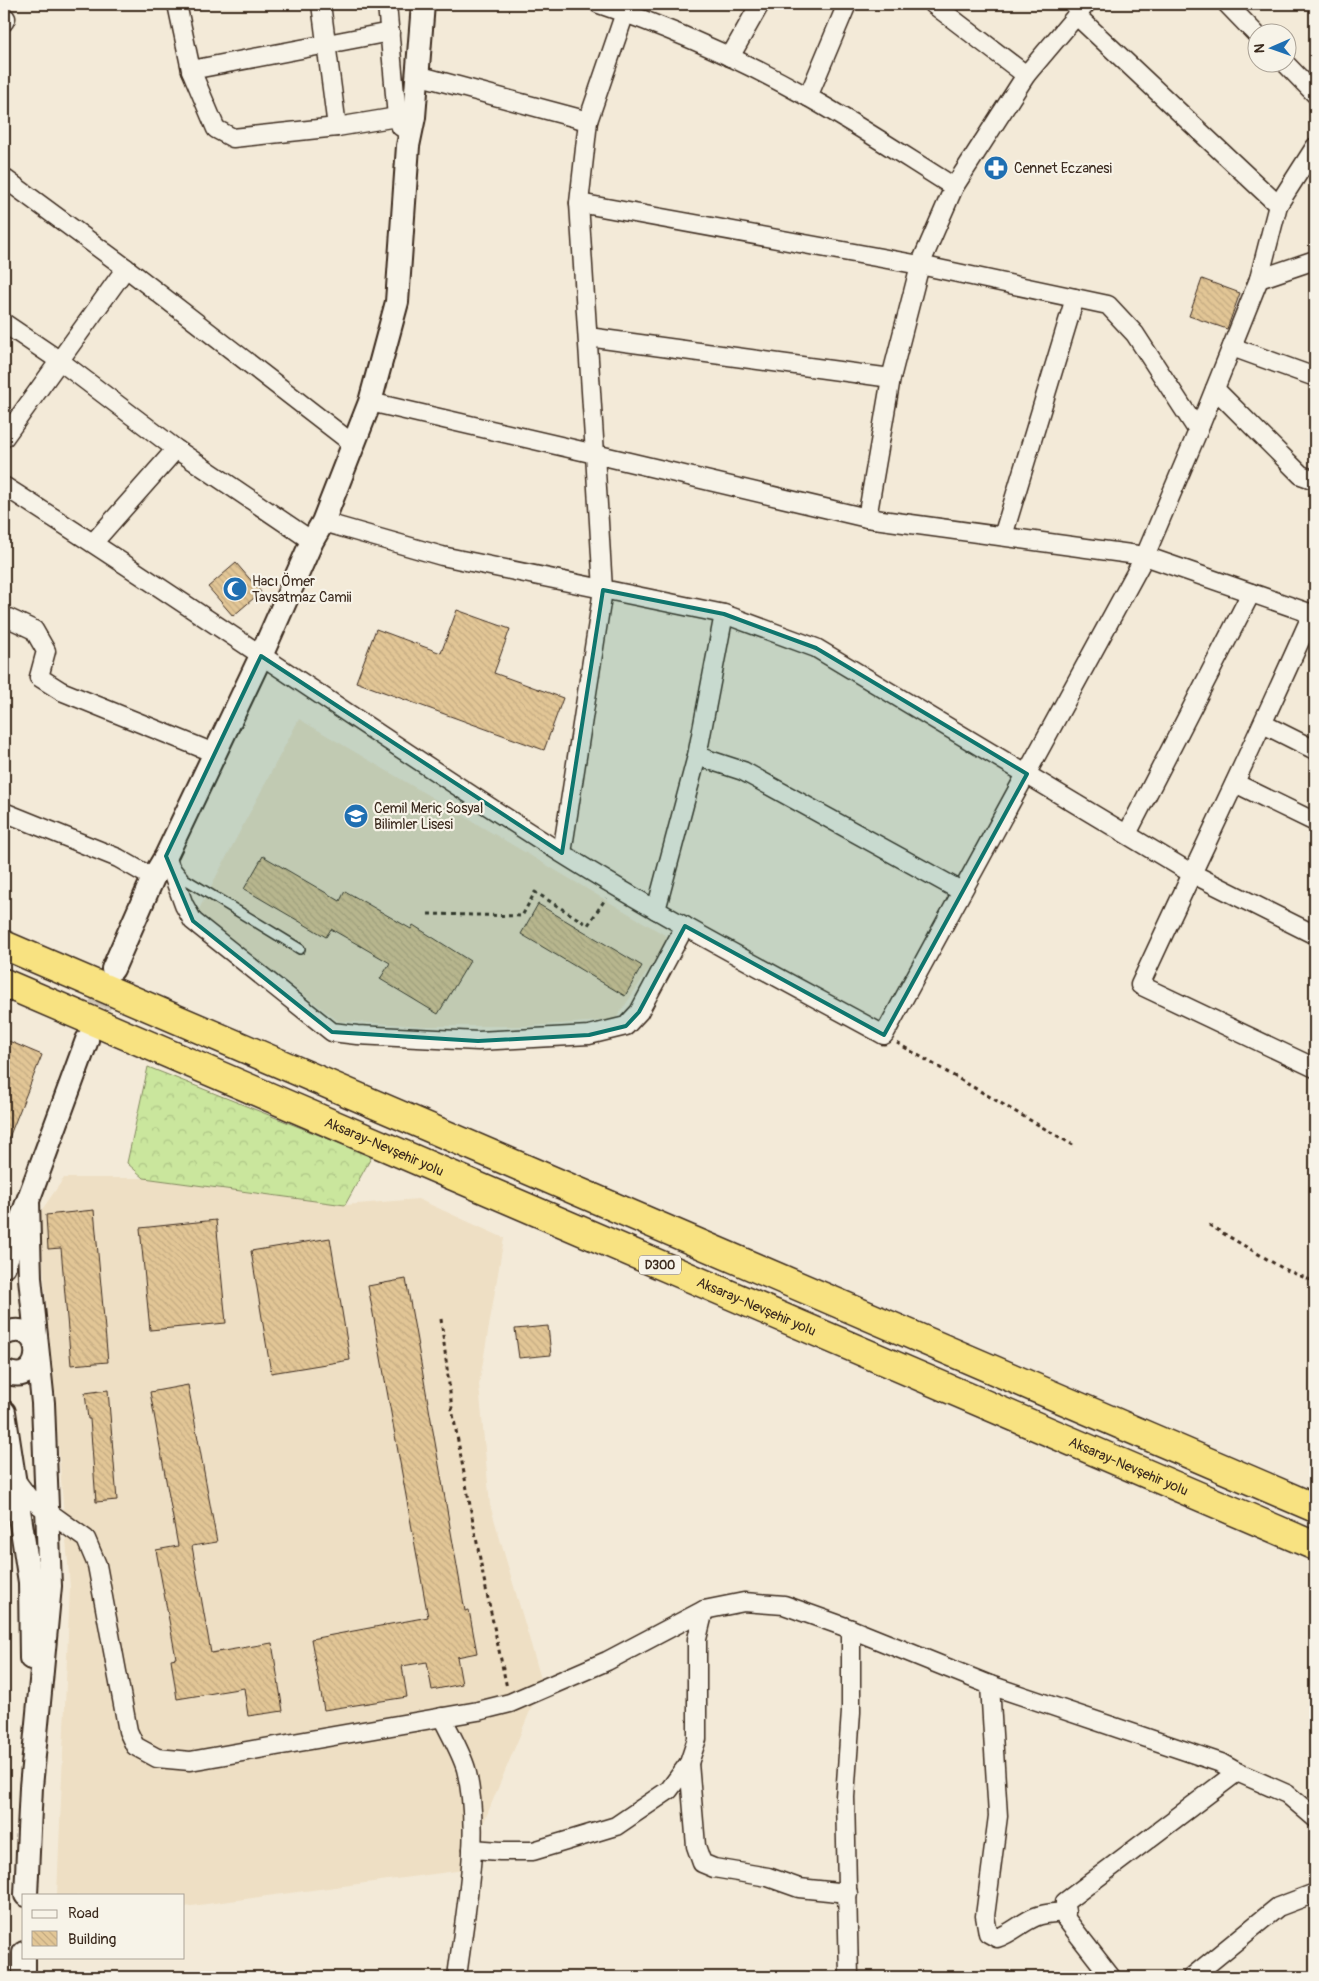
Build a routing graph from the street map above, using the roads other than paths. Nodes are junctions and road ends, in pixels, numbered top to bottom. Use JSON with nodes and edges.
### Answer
{"nodes":[{"id":1,"x":177,"y":4,"type":"edge"},
{"id":2,"x":321,"y":4,"type":"edge"},
{"id":3,"x":387,"y":4,"type":"edge"},
{"id":4,"x":423,"y":4,"type":"edge"},
{"id":5,"x":599,"y":4,"type":"edge"},
{"id":6,"x":760,"y":4,"type":"edge"},
{"id":7,"x":847,"y":4,"type":"edge"},
{"id":8,"x":933,"y":4,"type":"edge"},
{"id":9,"x":1227,"y":4,"type":"edge"},
{"id":10,"x":627,"y":8,"type":"edge"},
{"id":11,"x":1081,"y":10,"type":"edge"},
{"id":12,"x":1246,"y":24,"type":"edge"},
{"id":13,"x":390,"y":32,"type":"junction"},
{"id":14,"x":326,"y":44,"type":"junction"},
{"id":15,"x":730,"y":57,"type":"junction"},
{"id":16,"x":191,"y":70,"type":"junction"},
{"id":17,"x":1294,"y":72,"type":"edge"},
{"id":18,"x":417,"y":75,"type":"junction"},
{"id":19,"x":1026,"y":75,"type":"junction"},
{"id":20,"x":1315,"y":94,"type":"edge"},
{"id":21,"x":808,"y":97,"type":"junction"},
{"id":22,"x":398,"y":117,"type":"junction"},
{"id":23,"x":588,"y":121,"type":"junction"},
{"id":24,"x":336,"y":126,"type":"junction"},
{"id":25,"x":408,"y":146,"type":"junction"},
{"id":26,"x":1315,"y":147,"type":"edge"},
{"id":27,"x":4,"y":178,"type":"edge"},
{"id":28,"x":954,"y":187,"type":"junction"},
{"id":29,"x":579,"y":203,"type":"junction"},
{"id":30,"x":1278,"y":205,"type":"junction"},
{"id":31,"x":1315,"y":260,"type":"edge"},
{"id":32,"x":920,"y":265,"type":"junction"},
{"id":33,"x":126,"y":268,"type":"junction"},
{"id":34,"x":1259,"y":279,"type":"junction"},
{"id":35,"x":1075,"y":298,"type":"junction"},
{"id":36,"x":4,"y":323,"type":"edge"},
{"id":37,"x":588,"y":337,"type":"junction"},
{"id":38,"x":1232,"y":347,"type":"junction"},
{"id":39,"x":60,"y":361,"type":"junction"},
{"id":40,"x":1315,"y":377,"type":"edge"},
{"id":41,"x":891,"y":378,"type":"junction"},
{"id":42,"x":1215,"y":389,"type":"junction"},
{"id":43,"x":370,"y":402,"type":"junction"},
{"id":44,"x":1198,"y":431,"type":"junction"},
{"id":45,"x":4,"y":438,"type":"edge"},
{"id":46,"x":353,"y":444,"type":"junction"},
{"id":47,"x":176,"y":449,"type":"junction"},
{"id":48,"x":595,"y":454,"type":"junction"},
{"id":49,"x":1315,"y":480,"type":"edge"},
{"id":50,"x":4,"y":486,"type":"edge"},
{"id":51,"x":867,"y":518,"type":"junction"},
{"id":52,"x":318,"y":531,"type":"junction"},
{"id":53,"x":1003,"y":536,"type":"junction"},
{"id":54,"x":93,"y":543,"type":"junction"},
{"id":55,"x":1144,"y":556,"type":"junction"},
{"id":56,"x":603,"y":590,"type":"junction"},
{"id":57,"x":1252,"y":593,"type":"junction"},
{"id":58,"x":724,"y":614,"type":"junction"},
{"id":59,"x":1313,"y":614,"type":"edge"},
{"id":60,"x":4,"y":616,"type":"edge"},
{"id":61,"x":261,"y":656,"type":"junction"},
{"id":62,"x":1263,"y":724,"type":"junction"},
{"id":63,"x":1315,"y":750,"type":"edge"},
{"id":64,"x":214,"y":753,"type":"junction"},
{"id":65,"x":697,"y":756,"type":"junction"},
{"id":66,"x":1027,"y":774,"type":"junction"},
{"id":67,"x":1235,"y":783,"type":"junction"},
{"id":68,"x":4,"y":812,"type":"edge"},
{"id":69,"x":1315,"y":822,"type":"edge"},
{"id":70,"x":1127,"y":834,"type":"junction"},
{"id":71,"x":562,"y":854,"type":"junction"},
{"id":72,"x":166,"y":856,"type":"junction"},
{"id":73,"x":1191,"y":873,"type":"junction"},
{"id":74,"x":153,"y":878,"type":"junction"},
{"id":75,"x":961,"y":891,"type":"junction"},
{"id":76,"x":656,"y":910,"type":"junction"},
{"id":77,"x":685,"y":926,"type":"junction"},
{"id":78,"x":1315,"y":935,"type":"edge"},
{"id":79,"x":4,"y":945,"type":"edge"},
{"id":80,"x":300,"y":949,"type":"dead end"},
{"id":81,"x":113,"y":969,"type":"tunnel mouth"},
{"id":82,"x":4,"y":983,"type":"edge"},
{"id":83,"x":87,"y":1040,"type":"tunnel mouth"},
{"id":84,"x":1315,"y":1068,"type":"edge"},
{"id":85,"x":28,"y":1201,"type":"junction"},
{"id":86,"x":4,"y":1266,"type":"edge"},
{"id":87,"x":9,"y":1330,"type":"edge"},
{"id":88,"x":38,"y":1352,"type":"junction"},
{"id":89,"x":7,"y":1374,"type":"edge"},
{"id":90,"x":4,"y":1412,"type":"edge"},
{"id":91,"x":15,"y":1479,"type":"junction"},
{"id":92,"x":1315,"y":1508,"type":"edge"},
{"id":93,"x":47,"y":1511,"type":"junction"},
{"id":94,"x":1315,"y":1546,"type":"edge"},
{"id":95,"x":704,"y":1610,"type":"junction"},
{"id":96,"x":851,"y":1629,"type":"junction"},
{"id":97,"x":990,"y":1685,"type":"junction"},
{"id":98,"x":442,"y":1717,"type":"junction"},
{"id":99,"x":689,"y":1763,"type":"junction"},
{"id":100,"x":1237,"y":1772,"type":"junction"},
{"id":101,"x":31,"y":1787,"type":"junction"},
{"id":102,"x":1315,"y":1818,"type":"edge"},
{"id":103,"x":472,"y":1849,"type":"junction"},
{"id":104,"x":848,"y":1893,"type":"junction"},
{"id":105,"x":1315,"y":1893,"type":"edge"},
{"id":106,"x":26,"y":1894,"type":"edge"},
{"id":107,"x":1066,"y":1912,"type":"junction"},
{"id":108,"x":24,"y":1958,"type":"edge"},
{"id":109,"x":24,"y":1977,"type":"edge"},
{"id":110,"x":457,"y":1977,"type":"edge"},
{"id":111,"x":849,"y":1977,"type":"edge"},
{"id":112,"x":1111,"y":1977,"type":"edge"},
{"id":113,"x":1192,"y":1977,"type":"edge"}],
"edges":[{"from":1,"to":16,"type":"street"},
{"from":2,"to":14,"type":"street"},
{"from":3,"to":13,"type":"street"},
{"from":4,"to":18,"type":"street"},
{"from":5,"to":10,"type":"street"},
{"from":6,"to":15,"type":"street"},
{"from":7,"to":21,"type":"street"},
{"from":8,"to":19,"type":"street"},
{"from":9,"to":12,"type":"street"},
{"from":10,"to":15,"type":"street"},
{"from":10,"to":23,"type":"street"},
{"from":11,"to":19,"type":"street"},
{"from":11,"to":30,"type":"street"},
{"from":13,"to":14,"type":"street"},
{"from":13,"to":22,"type":"street"},
{"from":14,"to":16,"type":"street"},
{"from":14,"to":24,"type":"street"},
{"from":15,"to":21,"type":"street"},
{"from":16,"to":24,"type":"street"},
{"from":17,"to":20,"type":"street"},
{"from":18,"to":23,"type":"street"},
{"from":18,"to":25,"type":"street"},
{"from":19,"to":28,"type":"street"},
{"from":21,"to":28,"type":"street"},
{"from":22,"to":24,"type":"street"},
{"from":22,"to":25,"type":"street"},
{"from":23,"to":29,"type":"street"},
{"from":25,"to":43,"type":"street"},
{"from":26,"to":30,"type":"street"},
{"from":27,"to":33,"type":"street"},
{"from":28,"to":32,"type":"street"},
{"from":29,"to":32,"type":"street"},
{"from":29,"to":37,"type":"street"},
{"from":30,"to":34,"type":"street"},
{"from":31,"to":34,"type":"street"},
{"from":32,"to":35,"type":"street"},
{"from":32,"to":41,"type":"street"},
{"from":33,"to":39,"type":"street"},
{"from":33,"to":46,"type":"street"},
{"from":34,"to":38,"type":"street"},
{"from":35,"to":44,"type":"street"},
{"from":35,"to":53,"type":"street"},
{"from":36,"to":39,"type":"street"},
{"from":37,"to":41,"type":"street"},
{"from":37,"to":48,"type":"street"},
{"from":38,"to":40,"type":"street"},
{"from":38,"to":42,"type":"street"},
{"from":39,"to":45,"type":"street"},
{"from":39,"to":47,"type":"street"},
{"from":41,"to":51,"type":"street"},
{"from":42,"to":44,"type":"street"},
{"from":42,"to":49,"type":"street"},
{"from":43,"to":46,"type":"street"},
{"from":43,"to":48,"type":"street"},
{"from":44,"to":55,"type":"street"},
{"from":46,"to":52,"type":"street"},
{"from":47,"to":52,"type":"street"},
{"from":47,"to":54,"type":"street"},
{"from":48,"to":51,"type":"street"},
{"from":48,"to":56,"type":"street"},
{"from":50,"to":54,"type":"street"},
{"from":51,"to":53,"type":"street"},
{"from":52,"to":56,"type":"street"},
{"from":52,"to":61,"type":"street"},
{"from":53,"to":55,"type":"street"},
{"from":54,"to":61,"type":"street"},
{"from":55,"to":57,"type":"street"},
{"from":55,"to":66,"type":"street"},
{"from":56,"to":58,"type":"street"},
{"from":56,"to":71,"type":"street"},
{"from":57,"to":59,"type":"street"},
{"from":57,"to":70,"type":"street"},
{"from":58,"to":65,"type":"street"},
{"from":58,"to":66,"type":"street"},
{"from":59,"to":62,"type":"street"},
{"from":60,"to":64,"type":"street"},
{"from":61,"to":64,"type":"street"},
{"from":61,"to":71,"type":"street"},
{"from":62,"to":63,"type":"street"},
{"from":62,"to":67,"type":"street"},
{"from":64,"to":72,"type":"street"},
{"from":65,"to":75,"type":"street"},
{"from":65,"to":76,"type":"street"},
{"from":66,"to":70,"type":"street"},
{"from":66,"to":75,"type":"street"},
{"from":67,"to":69,"type":"street"},
{"from":67,"to":73,"type":"street"},
{"from":68,"to":74,"type":"street"},
{"from":70,"to":73,"type":"street"},
{"from":71,"to":76,"type":"street"},
{"from":72,"to":74,"type":"street"},
{"from":72,"to":77,"type":"street"},
{"from":72,"to":80,"type":"lane"},
{"from":73,"to":78,"type":"street"},
{"from":73,"to":84,"type":"street"},
{"from":74,"to":81,"type":"street"},
{"from":75,"to":77,"type":"street"},
{"from":76,"to":77,"type":"street"},
{"from":79,"to":92,"type":"highway","number":"D300"},
{"from":82,"to":94,"type":"highway","name":"Aksaray-Nevşehir yolu","number":"D300"},
{"from":83,"to":85,"type":"street"},
{"from":85,"to":86,"type":"street"},
{"from":85,"to":88,"type":"street"},
{"from":87,"to":88,"type":"street"},
{"from":88,"to":89,"type":"street"},
{"from":88,"to":93,"type":"street"},
{"from":90,"to":91,"type":"street"},
{"from":91,"to":93,"type":"street"},
{"from":91,"to":101,"type":"street"},
{"from":93,"to":98,"type":"street"},
{"from":93,"to":101,"type":"street"},
{"from":95,"to":96,"type":"street"},
{"from":95,"to":98,"type":"street"},
{"from":95,"to":99,"type":"street"},
{"from":96,"to":97,"type":"street"},
{"from":96,"to":104,"type":"street"},
{"from":97,"to":100,"type":"street"},
{"from":97,"to":107,"type":"street"},
{"from":98,"to":103,"type":"street"},
{"from":99,"to":103,"type":"street"},
{"from":99,"to":104,"type":"street"},
{"from":100,"to":102,"type":"street"},
{"from":100,"to":107,"type":"street"},
{"from":101,"to":106,"type":"street"},
{"from":103,"to":110,"type":"street"},
{"from":104,"to":111,"type":"street"},
{"from":105,"to":113,"type":"street"},
{"from":107,"to":112,"type":"street"},
{"from":108,"to":109,"type":"street"}]}
